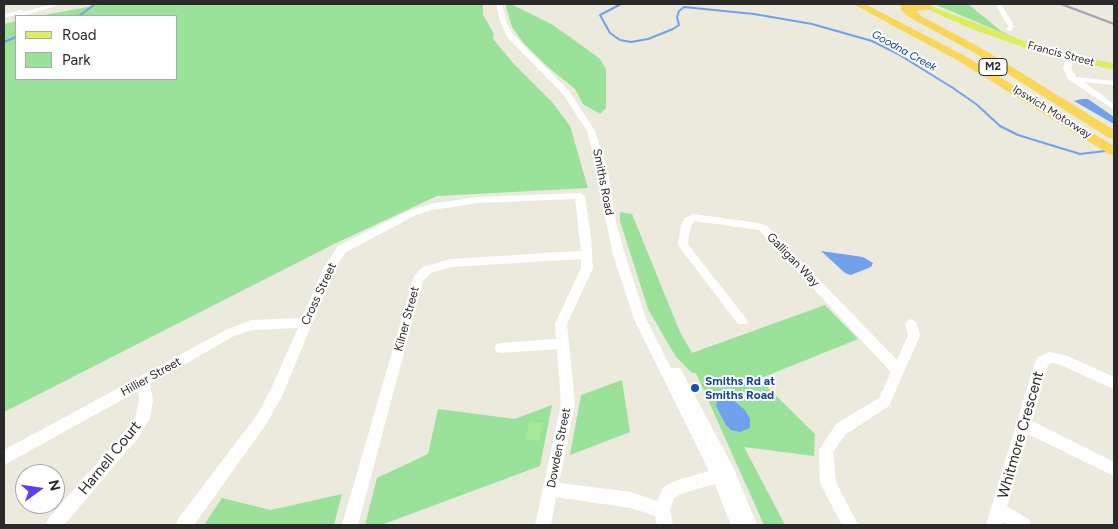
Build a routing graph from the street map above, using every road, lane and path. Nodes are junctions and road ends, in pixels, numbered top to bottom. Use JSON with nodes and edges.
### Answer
{"nodes":[{"id":1,"x":58,"y":4,"type":"edge"},
{"id":2,"x":499,"y":4,"type":"edge"},
{"id":3,"x":858,"y":4,"type":"edge"},
{"id":4,"x":871,"y":4,"type":"edge"},
{"id":5,"x":906,"y":4,"type":"edge"},
{"id":6,"x":998,"y":4,"type":"edge"},
{"id":7,"x":925,"y":5,"type":"edge"},
{"id":8,"x":18,"y":15,"type":"edge"},
{"id":9,"x":927,"y":22,"type":"junction"},
{"id":10,"x":1009,"y":34,"type":"junction"},
{"id":11,"x":1070,"y":58,"type":"junction"},
{"id":12,"x":1114,"y":67,"type":"edge"},
{"id":13,"x":1073,"y":78,"type":"junction"},
{"id":14,"x":1109,"y":82,"type":"edge"},
{"id":15,"x":1114,"y":108,"type":"edge"},
{"id":16,"x":1113,"y":137,"type":"edge"},
{"id":17,"x":1114,"y":151,"type":"edge"},
{"id":18,"x":580,"y":196,"type":"joint"},
{"id":19,"x":586,"y":255,"type":"junction"},
{"id":20,"x":742,"y":321,"type":"dead end"},
{"id":21,"x":305,"y":323,"type":"junction"},
{"id":22,"x":911,"y":324,"type":"dead end"},
{"id":23,"x":563,"y":344,"type":"junction"},
{"id":24,"x":501,"y":348,"type":"dead end"},
{"id":25,"x":898,"y":370,"type":"junction"},
{"id":26,"x":143,"y":382,"type":"junction"},
{"id":27,"x":1114,"y":383,"type":"edge"},
{"id":28,"x":1024,"y":424,"type":"junction"},
{"id":29,"x":4,"y":458,"type":"edge"},
{"id":30,"x":1114,"y":469,"type":"edge"},
{"id":31,"x":724,"y":475,"type":"junction"},
{"id":32,"x":550,"y":489,"type":"junction"},
{"id":33,"x":663,"y":518,"type":"edge"},
{"id":34,"x":996,"y":518,"type":"edge"},
{"id":35,"x":54,"y":525,"type":"edge"},
{"id":36,"x":184,"y":525,"type":"edge"},
{"id":37,"x":350,"y":525,"type":"edge"},
{"id":38,"x":543,"y":525,"type":"edge"},
{"id":39,"x":739,"y":525,"type":"edge"},
{"id":40,"x":749,"y":525,"type":"edge"},
{"id":41,"x":850,"y":525,"type":"edge"},
{"id":42,"x":1023,"y":525,"type":"edge"}],
"edges":[{"from":1,"to":8,"type":"street"},
{"from":2,"to":31,"type":"street","name":"Smiths Road"},
{"from":3,"to":17,"type":"highway","name":"Ipswich Motorway","number":"M2"},
{"from":4,"to":16,"type":"highway","name":"Ipswich Motorway","number":"M2"},
{"from":5,"to":9,"type":"highway"},
{"from":6,"to":10,"type":"street"},
{"from":7,"to":9,"type":"highway"},
{"from":7,"to":10,"type":"main road","name":"Francis Street"},
{"from":9,"to":16,"type":"highway"},
{"from":10,"to":11,"type":"main road","name":"Francis Street"},
{"from":11,"to":12,"type":"main road","name":"Francis Street"},
{"from":11,"to":13,"type":"street"},
{"from":13,"to":14,"type":"street"},
{"from":13,"to":15,"type":"street"},
{"from":18,"to":19,"type":"street","name":"Dowden Street"},
{"from":18,"to":21,"type":"street","name":"Cross Street"},
{"from":19,"to":23,"type":"street","name":"Dowden Street"},
{"from":19,"to":37,"type":"street","name":"Kilner Street"},
{"from":20,"to":25,"type":"street","name":"Galligan Way"},
{"from":21,"to":26,"type":"street","name":"Hillier Street"},
{"from":21,"to":36,"type":"street","name":"Cross Street"},
{"from":22,"to":25,"type":"street"},
{"from":23,"to":24,"type":"street"},
{"from":23,"to":32,"type":"street","name":"Dowden Street"},
{"from":25,"to":41,"type":"street"},
{"from":26,"to":29,"type":"street","name":"Hillier Street"},
{"from":26,"to":35,"type":"street","name":"Harnell Court"},
{"from":27,"to":28,"type":"street","name":"Whitmore Crescent"},
{"from":28,"to":30,"type":"street"},
{"from":28,"to":34,"type":"street","name":"Whitmore Crescent"},
{"from":31,"to":33,"type":"street"},
{"from":31,"to":39,"type":"street","name":"Smiths Road"},
{"from":31,"to":40,"type":"street","name":"Smiths Road"},
{"from":32,"to":33,"type":"street"},
{"from":32,"to":38,"type":"street","name":"Dowden Street"},
{"from":34,"to":42,"type":"street"}]}
